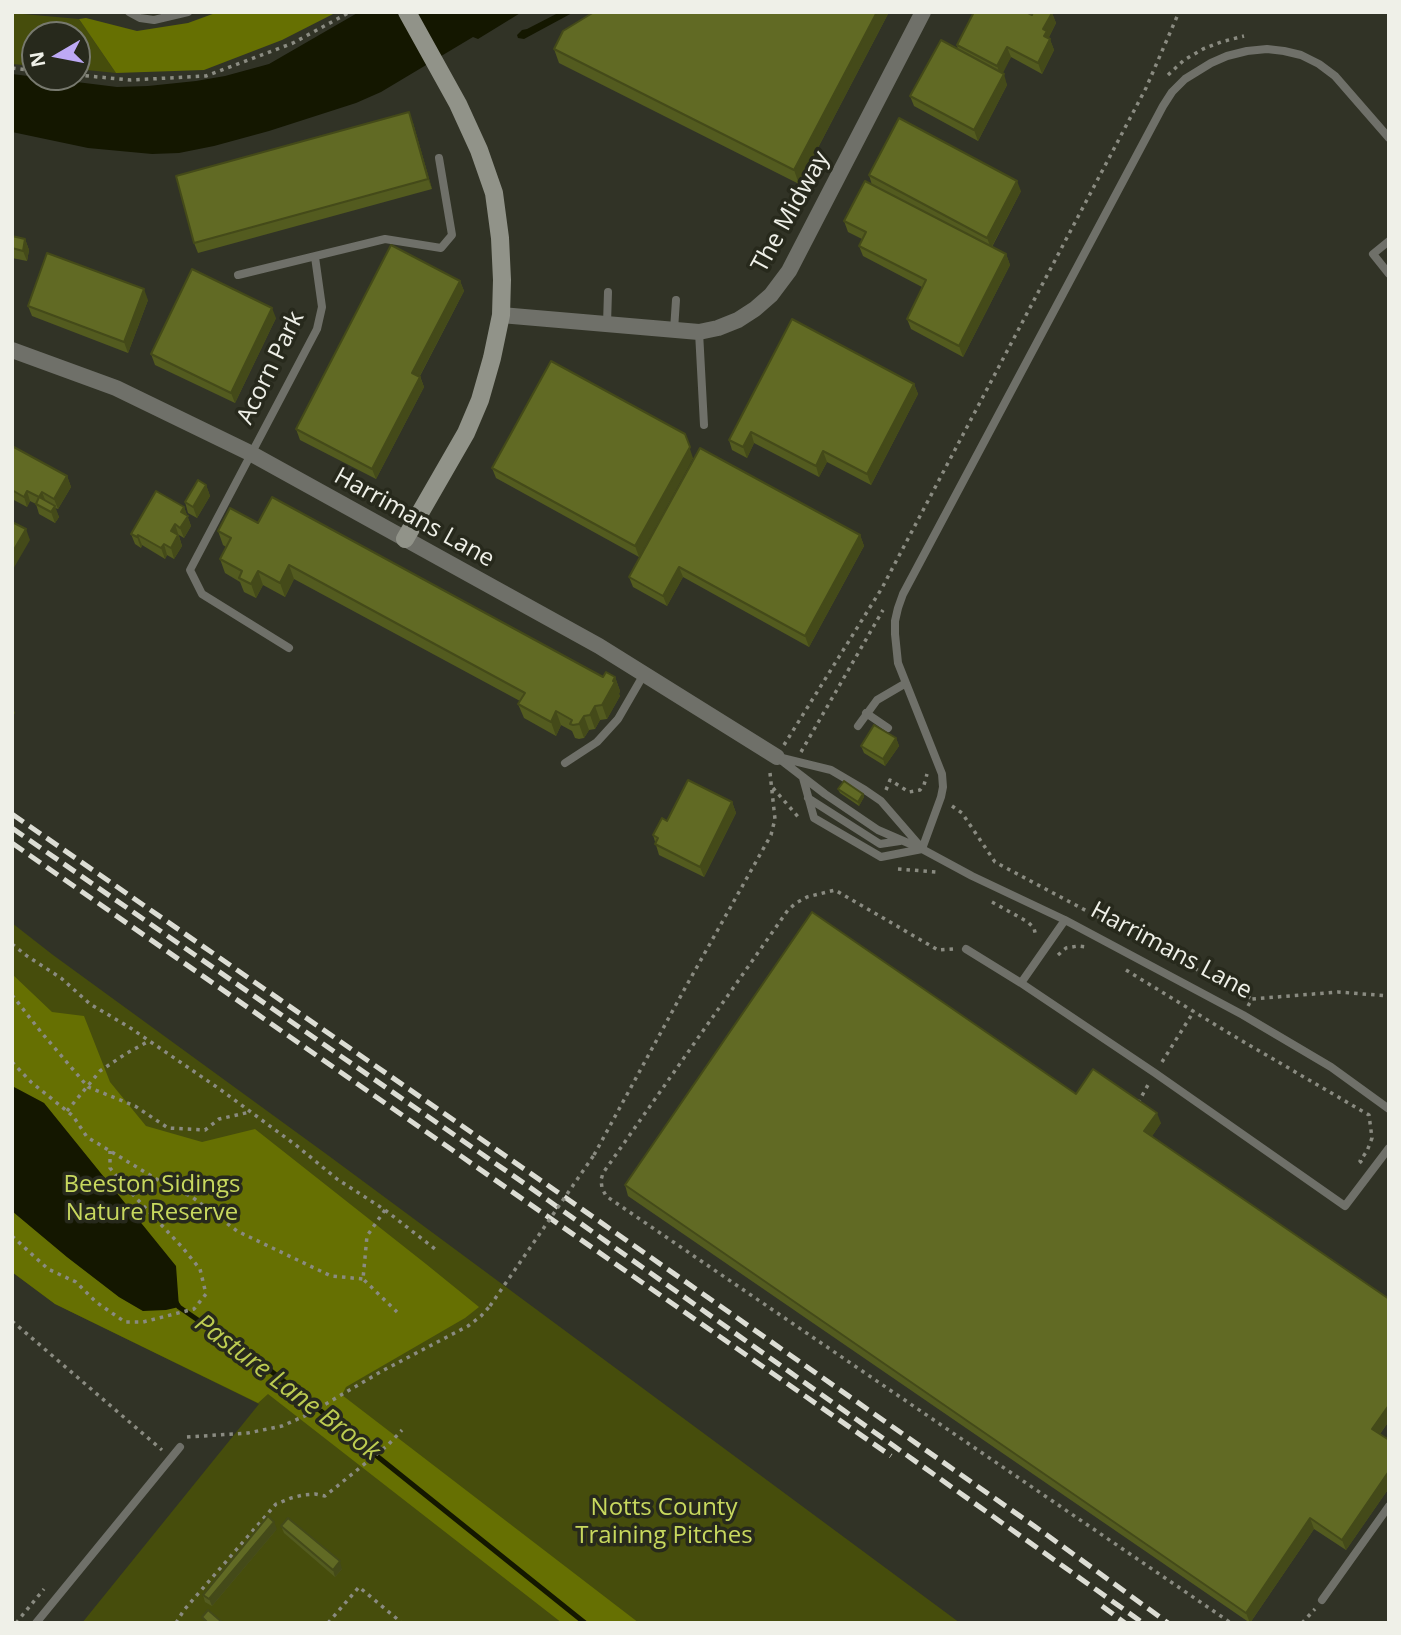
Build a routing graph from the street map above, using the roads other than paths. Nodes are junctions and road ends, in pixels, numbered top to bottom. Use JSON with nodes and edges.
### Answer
{"nodes":[{"id":1,"x":130,"y":12,"type":"edge"},
{"id":2,"x":188,"y":12,"type":"edge"},
{"id":3,"x":407,"y":12,"type":"edge"},
{"id":4,"x":923,"y":12,"type":"edge"},
{"id":5,"x":1389,"y":138,"type":"edge"},
{"id":6,"x":439,"y":158,"type":"dead end"},
{"id":7,"x":1389,"y":241,"type":"edge"},
{"id":8,"x":315,"y":257,"type":"junction"},
{"id":9,"x":1389,"y":274,"type":"edge"},
{"id":10,"x":238,"y":275,"type":"dead end"},
{"id":11,"x":608,"y":292,"type":"dead end"},
{"id":12,"x":676,"y":300,"type":"dead end"},
{"id":13,"x":500,"y":315,"type":"junction"},
{"id":14,"x":607,"y":324,"type":"junction"},
{"id":15,"x":674,"y":330,"type":"junction"},
{"id":16,"x":699,"y":332,"type":"junction"},
{"id":17,"x":12,"y":350,"type":"edge"},
{"id":18,"x":704,"y":425,"type":"dead end"},
{"id":19,"x":250,"y":453,"type":"junction"},
{"id":20,"x":405,"y":539,"type":"junction"},
{"id":21,"x":289,"y":648,"type":"dead end"},
{"id":22,"x":644,"y":674,"type":"junction"},
{"id":23,"x":906,"y":683,"type":"junction"},
{"id":24,"x":866,"y":713,"type":"junction"},
{"id":25,"x":858,"y":726,"type":"dead end"},
{"id":26,"x":888,"y":728,"type":"dead end"},
{"id":27,"x":777,"y":758,"type":"junction"},
{"id":28,"x":565,"y":763,"type":"dead end"},
{"id":29,"x":803,"y":777,"type":"junction"},
{"id":30,"x":808,"y":798,"type":"junction"},
{"id":31,"x":903,"y":841,"type":"junction"},
{"id":32,"x":922,"y":849,"type":"junction"},
{"id":33,"x":1065,"y":920,"type":"junction"},
{"id":34,"x":966,"y":949,"type":"road end"},
{"id":35,"x":1021,"y":983,"type":"junction"},
{"id":36,"x":1389,"y":1109,"type":"edge"},
{"id":37,"x":1389,"y":1148,"type":"edge"},
{"id":38,"x":180,"y":1447,"type":"dead end"},
{"id":39,"x":1389,"y":1506,"type":"edge"},
{"id":40,"x":1322,"y":1600,"type":"road end"},
{"id":41,"x":36,"y":1623,"type":"edge"}],
"edges":[{"from":1,"to":2,"type":"lane"},
{"from":3,"to":13,"type":"street"},
{"from":4,"to":16,"type":"street","name":"The Midway"},
{"from":5,"to":23,"type":"lane"},
{"from":6,"to":8,"type":"lane"},
{"from":7,"to":9,"type":"lane"},
{"from":8,"to":10,"type":"lane"},
{"from":8,"to":19,"type":"lane","name":"Acorn Park"},
{"from":11,"to":14,"type":"lane"},
{"from":12,"to":15,"type":"lane"},
{"from":13,"to":14,"type":"street","name":"The Midway"},
{"from":13,"to":20,"type":"street"},
{"from":14,"to":15,"type":"street","name":"The Midway"},
{"from":15,"to":16,"type":"street","name":"The Midway"},
{"from":16,"to":18,"type":"lane"},
{"from":17,"to":19,"type":"street","name":"Harrimans Lane"},
{"from":19,"to":20,"type":"street","name":"Harrimans Lane"},
{"from":19,"to":21,"type":"lane","name":"Acorn Park"},
{"from":20,"to":22,"type":"street","name":"Harrimans Lane"},
{"from":22,"to":27,"type":"street","name":"Harrimans Lane"},
{"from":22,"to":28,"type":"lane"},
{"from":23,"to":24,"type":"lane"},
{"from":23,"to":32,"type":"lane"},
{"from":24,"to":25,"type":"lane"},
{"from":24,"to":26,"type":"lane"},
{"from":27,"to":29,"type":"lane","name":"Harrimans Lane"},
{"from":27,"to":32,"type":"lane","name":"Harrimans Lane"},
{"from":29,"to":30,"type":"lane"},
{"from":29,"to":31,"type":"lane","name":"Harrimans Lane"},
{"from":30,"to":31,"type":"lane"},
{"from":30,"to":32,"type":"lane"},
{"from":31,"to":32,"type":"lane","name":"Harrimans Lane"},
{"from":32,"to":33,"type":"lane","name":"Harrimans Lane"},
{"from":33,"to":35,"type":"lane"},
{"from":33,"to":36,"type":"lane","name":"Harrimans Lane"},
{"from":34,"to":35,"type":"lane"},
{"from":35,"to":37,"type":"lane"},
{"from":38,"to":41,"type":"lane"},
{"from":39,"to":40,"type":"lane"}]}
